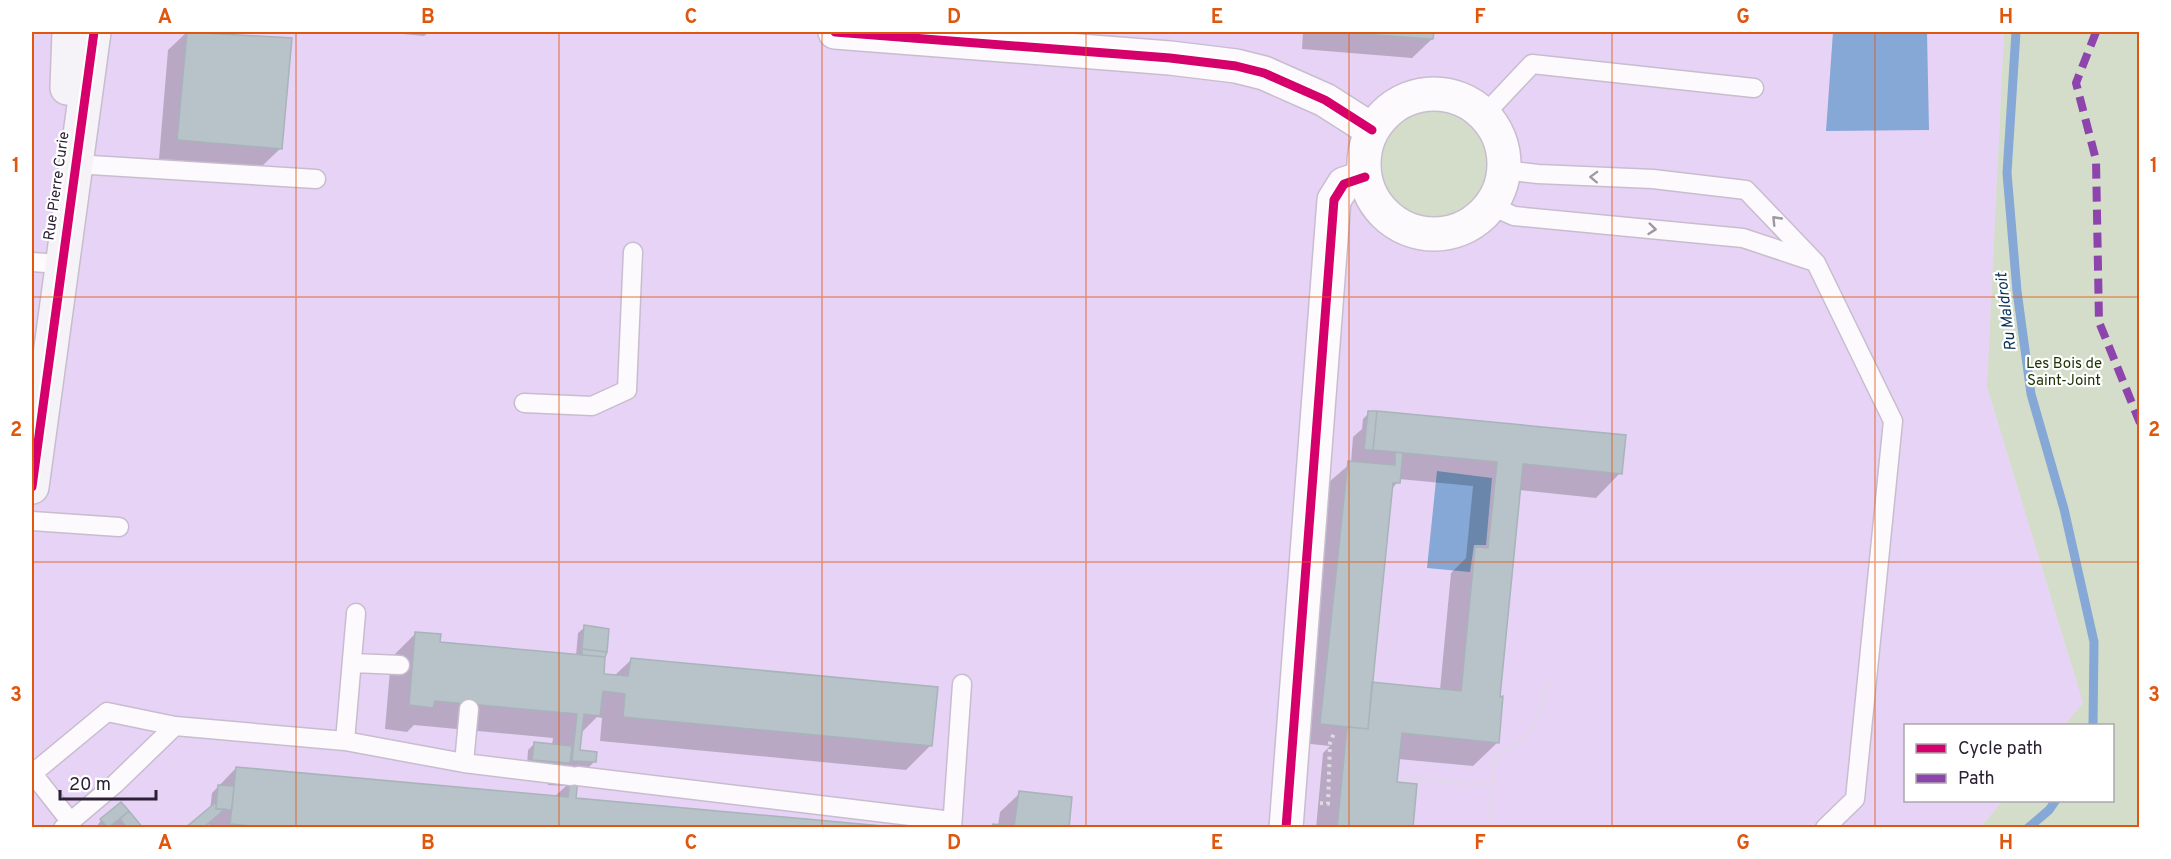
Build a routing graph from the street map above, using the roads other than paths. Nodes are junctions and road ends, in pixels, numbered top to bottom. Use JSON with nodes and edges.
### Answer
{"nodes":[{"id":1,"x":69,"y":32,"type":"edge"},
{"id":2,"x":94,"y":32,"type":"edge"},
{"id":3,"x":835,"y":32,"type":"edge"},
{"id":4,"x":1754,"y":88,"type":"dead end"},
{"id":5,"x":1484,"y":115,"type":"junction"},
{"id":6,"x":1372,"y":130,"type":"junction"},
{"id":7,"x":75,"y":164,"type":"junction"},
{"id":8,"x":1504,"y":170,"type":"junction"},
{"id":9,"x":1365,"y":177,"type":"junction"},
{"id":10,"x":316,"y":179,"type":"dead end"},
{"id":11,"x":1491,"y":206,"type":"junction"},
{"id":12,"x":633,"y":252,"type":"dead end"},
{"id":13,"x":1816,"y":262,"type":"junction"},
{"id":14,"x":46,"y":263,"type":"edge"},
{"id":15,"x":524,"y":403,"type":"dead end"},
{"id":16,"x":32,"y":487,"type":"edge"},
{"id":17,"x":32,"y":521,"type":"edge"},
{"id":18,"x":119,"y":527,"type":"dead end"},
{"id":19,"x":356,"y":613,"type":"dead end"},
{"id":20,"x":353,"y":663,"type":"junction"},
{"id":21,"x":400,"y":665,"type":"dead end"},
{"id":22,"x":962,"y":684,"type":"dead end"},
{"id":23,"x":469,"y":709,"type":"dead end"},
{"id":24,"x":175,"y":726,"type":"junction"},
{"id":25,"x":345,"y":741,"type":"junction"},
{"id":26,"x":464,"y":763,"type":"junction"},
{"id":27,"x":32,"y":774,"type":"edge"},
{"id":28,"x":67,"y":824,"type":"edge"},
{"id":29,"x":952,"y":824,"type":"edge"},
{"id":30,"x":1286,"y":828,"type":"edge"},
{"id":31,"x":1825,"y":828,"type":"edge"}],
"edges":[{"from":1,"to":14,"type":"street","name":"Rue Pierre Curie"},
{"from":2,"to":7,"type":"street","name":"Rue Pierre Curie"},
{"from":3,"to":6,"type":"street"},
{"from":4,"to":5,"type":"lane"},
{"from":5,"to":6,"type":"street"},
{"from":5,"to":8,"type":"street"},
{"from":6,"to":9,"type":"street"},
{"from":7,"to":10,"type":"lane"},
{"from":7,"to":14,"type":"street","name":"Rue Pierre Curie"},
{"from":8,"to":11,"type":"street"},
{"from":13,"to":8,"type":"lane","one_way":true},
{"from":9,"to":11,"type":"street"},
{"from":9,"to":30,"type":"street"},
{"from":11,"to":13,"type":"lane","one_way":true},
{"from":12,"to":15,"type":"lane"},
{"from":13,"to":31,"type":"lane"},
{"from":14,"to":16,"type":"street","name":"Rue Pierre Curie"},
{"from":17,"to":18,"type":"lane"},
{"from":19,"to":20,"type":"lane"},
{"from":20,"to":21,"type":"lane"},
{"from":20,"to":25,"type":"lane"},
{"from":22,"to":29,"type":"lane"},
{"from":23,"to":26,"type":"lane"},
{"from":24,"to":25,"type":"lane"},
{"from":24,"to":27,"type":"lane"},
{"from":24,"to":28,"type":"lane"},
{"from":25,"to":26,"type":"lane"},
{"from":26,"to":29,"type":"lane"},
{"from":27,"to":28,"type":"lane"}]}
